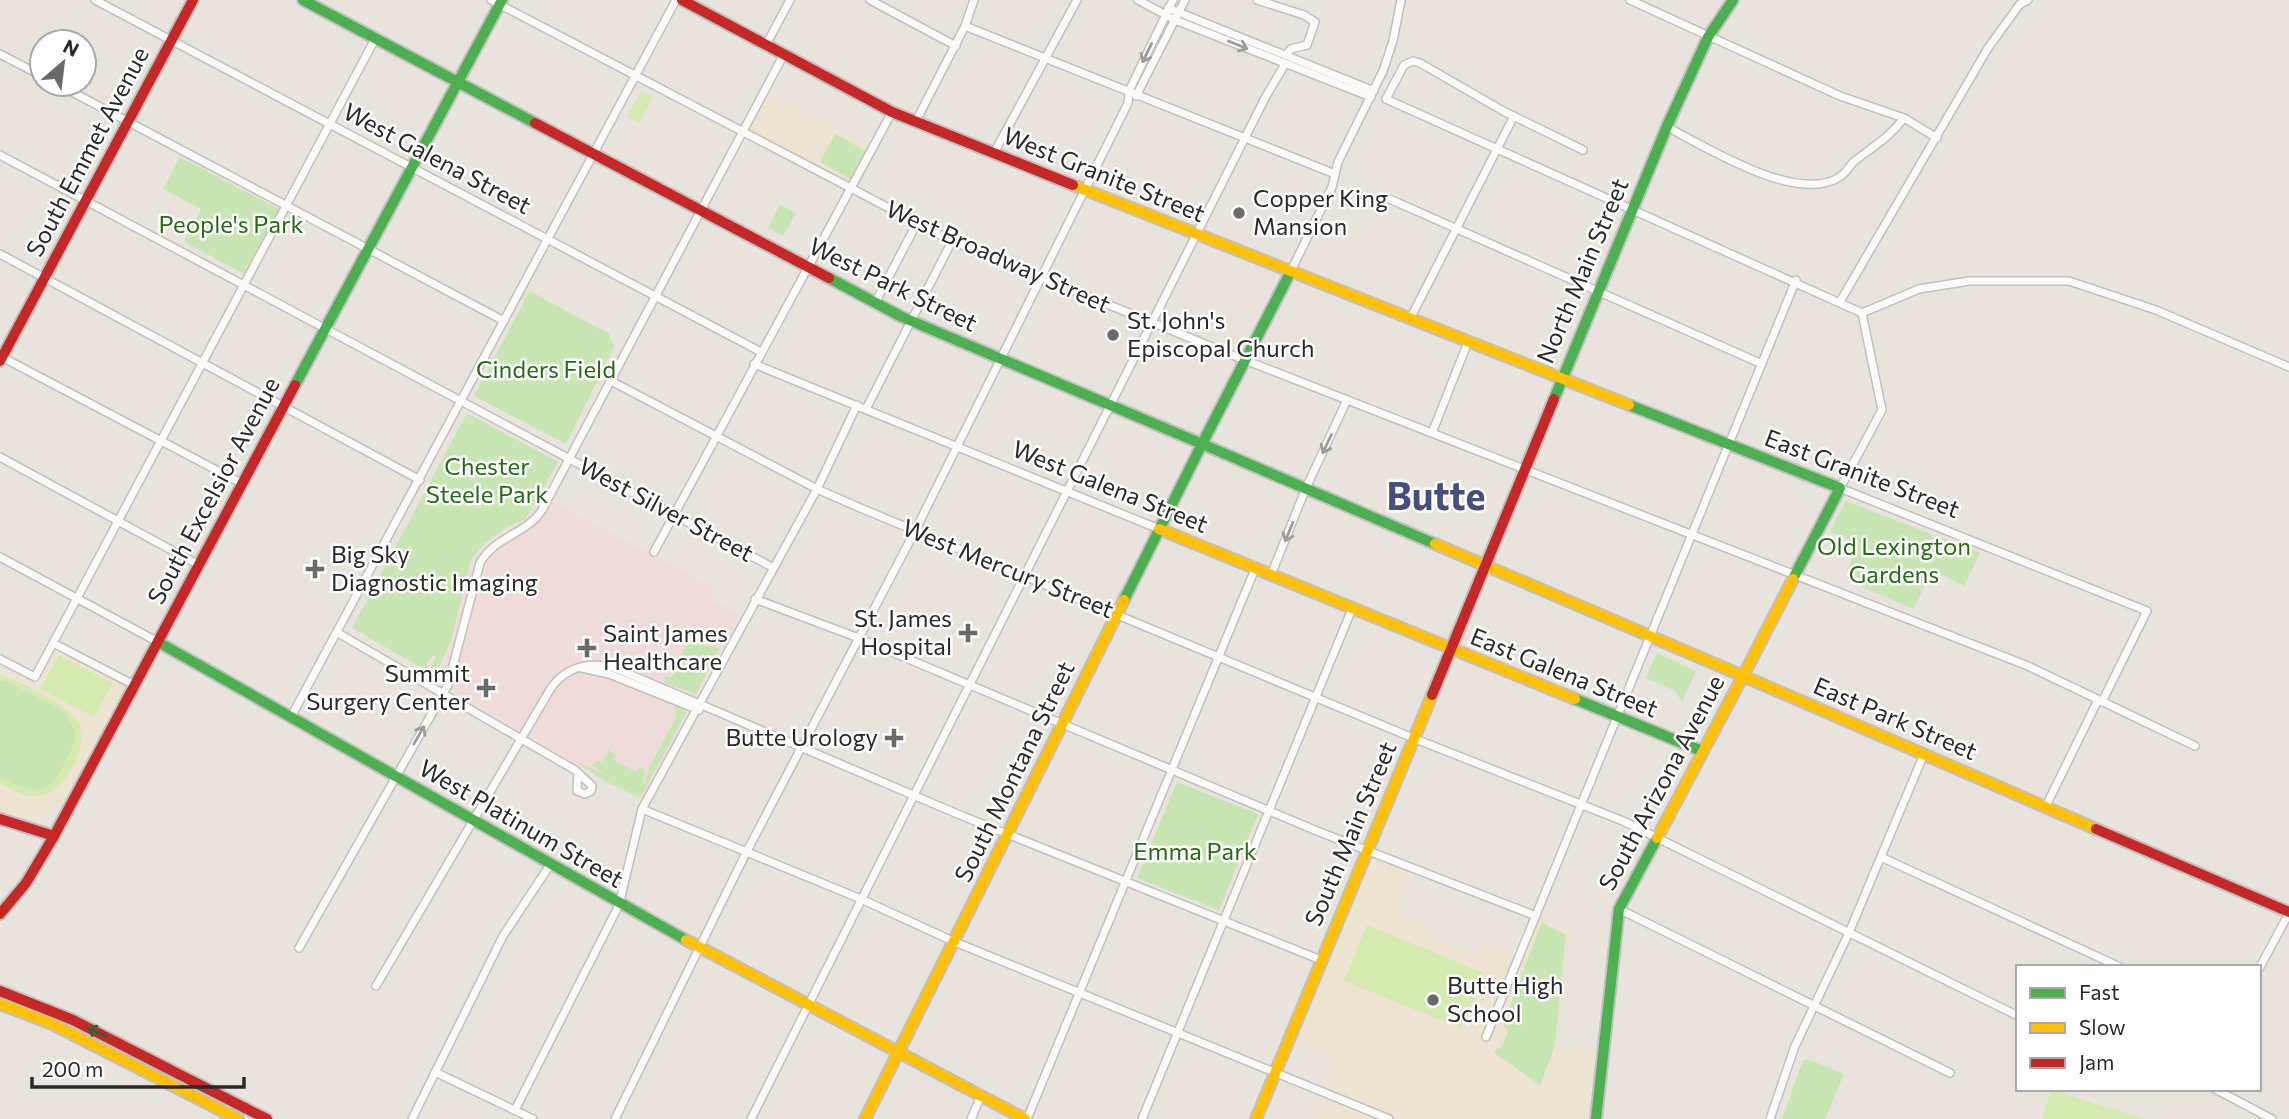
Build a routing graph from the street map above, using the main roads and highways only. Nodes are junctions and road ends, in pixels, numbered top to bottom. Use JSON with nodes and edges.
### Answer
{"nodes":[{"id":1,"x":193,"y":0,"type":"edge"},
{"id":2,"x":682,"y":0,"type":"edge"},
{"id":3,"x":1733,"y":0,"type":"edge"},
{"id":4,"x":307,"y":1,"type":"edge"},
{"id":5,"x":498,"y":2,"type":"edge"},
{"id":6,"x":457,"y":83,"type":"junction"},
{"id":7,"x":1290,"y":273,"type":"junction"},
{"id":8,"x":1,"y":358,"type":"edge"},
{"id":9,"x":1561,"y":379,"type":"junction"},
{"id":10,"x":1202,"y":444,"type":"junction"},
{"id":11,"x":1840,"y":488,"type":"joint"},
{"id":12,"x":1159,"y":530,"type":"junction"},
{"id":13,"x":1485,"y":565,"type":"junction"},
{"id":14,"x":158,"y":642,"type":"junction"},
{"id":15,"x":1450,"y":649,"type":"junction"},
{"id":16,"x":1742,"y":676,"type":"junction"},
{"id":17,"x":1702,"y":751,"type":"junction"},
{"id":18,"x":0,"y":819,"type":"edge"},
{"id":19,"x":54,"y":836,"type":"junction"},
{"id":20,"x":2289,"y":912,"type":"edge"},
{"id":21,"x":0,"y":914,"type":"edge"},
{"id":22,"x":0,"y":991,"type":"edge"},
{"id":23,"x":0,"y":1004,"type":"edge"},
{"id":24,"x":900,"y":1053,"type":"junction"},
{"id":25,"x":242,"y":1115,"type":"edge"},
{"id":26,"x":267,"y":1119,"type":"edge"},
{"id":27,"x":864,"y":1119,"type":"edge"},
{"id":28,"x":1026,"y":1119,"type":"edge"},
{"id":29,"x":1256,"y":1119,"type":"edge"},
{"id":30,"x":1596,"y":1119,"type":"edge"}],
"edges":[{"from":1,"to":8,"type":"main road","name":"South Emmet Avenue"},
{"from":2,"to":7,"type":"main road","name":"West Granite Street"},
{"from":3,"to":9,"type":"main road","name":"North Main Street"},
{"from":4,"to":6,"type":"main road","name":"West Park Street"},
{"from":5,"to":6,"type":"main road","name":"South Excelsior Avenue"},
{"from":6,"to":10,"type":"main road","name":"West Park Street"},
{"from":6,"to":14,"type":"main road","name":"South Excelsior Avenue"},
{"from":7,"to":9,"type":"main road","name":"West Granite Street"},
{"from":7,"to":10,"type":"main road","name":"South Montana Street"},
{"from":9,"to":11,"type":"main road","name":"East Granite Street"},
{"from":9,"to":13,"type":"main road","name":"North Main Street"},
{"from":10,"to":12,"type":"main road","name":"South Montana Street"},
{"from":10,"to":13,"type":"main road","name":"West Park Street"},
{"from":11,"to":16,"type":"main road","name":"South Arizona Avenue"},
{"from":12,"to":15,"type":"main road","name":"West Galena Street"},
{"from":12,"to":24,"type":"main road","name":"South Montana Street"},
{"from":13,"to":15,"type":"main road","name":"South Main Street"},
{"from":13,"to":16,"type":"main road","name":"East Park Street"},
{"from":14,"to":19,"type":"main road","name":"South Excelsior Avenue"},
{"from":14,"to":24,"type":"main road","name":"West Platinum Street"},
{"from":15,"to":17,"type":"main road","name":"East Galena Street"},
{"from":15,"to":29,"type":"main road","name":"South Main Street"},
{"from":16,"to":17,"type":"main road","name":"South Arizona Avenue"},
{"from":16,"to":20,"type":"main road","name":"East Park Street"},
{"from":17,"to":30,"type":"main road","name":"South Arizona Avenue"},
{"from":18,"to":19,"type":"main road"},
{"from":19,"to":21,"type":"main road","name":"South Excelsior Avenue"},
{"from":25,"to":22,"type":"main road","one_way":true},
{"from":23,"to":25,"type":"main road"},
{"from":24,"to":27,"type":"main road","name":"South Montana Street"},
{"from":24,"to":28,"type":"main road","name":"West Platinum Street"},
{"from":25,"to":26,"type":"main road"}]}
